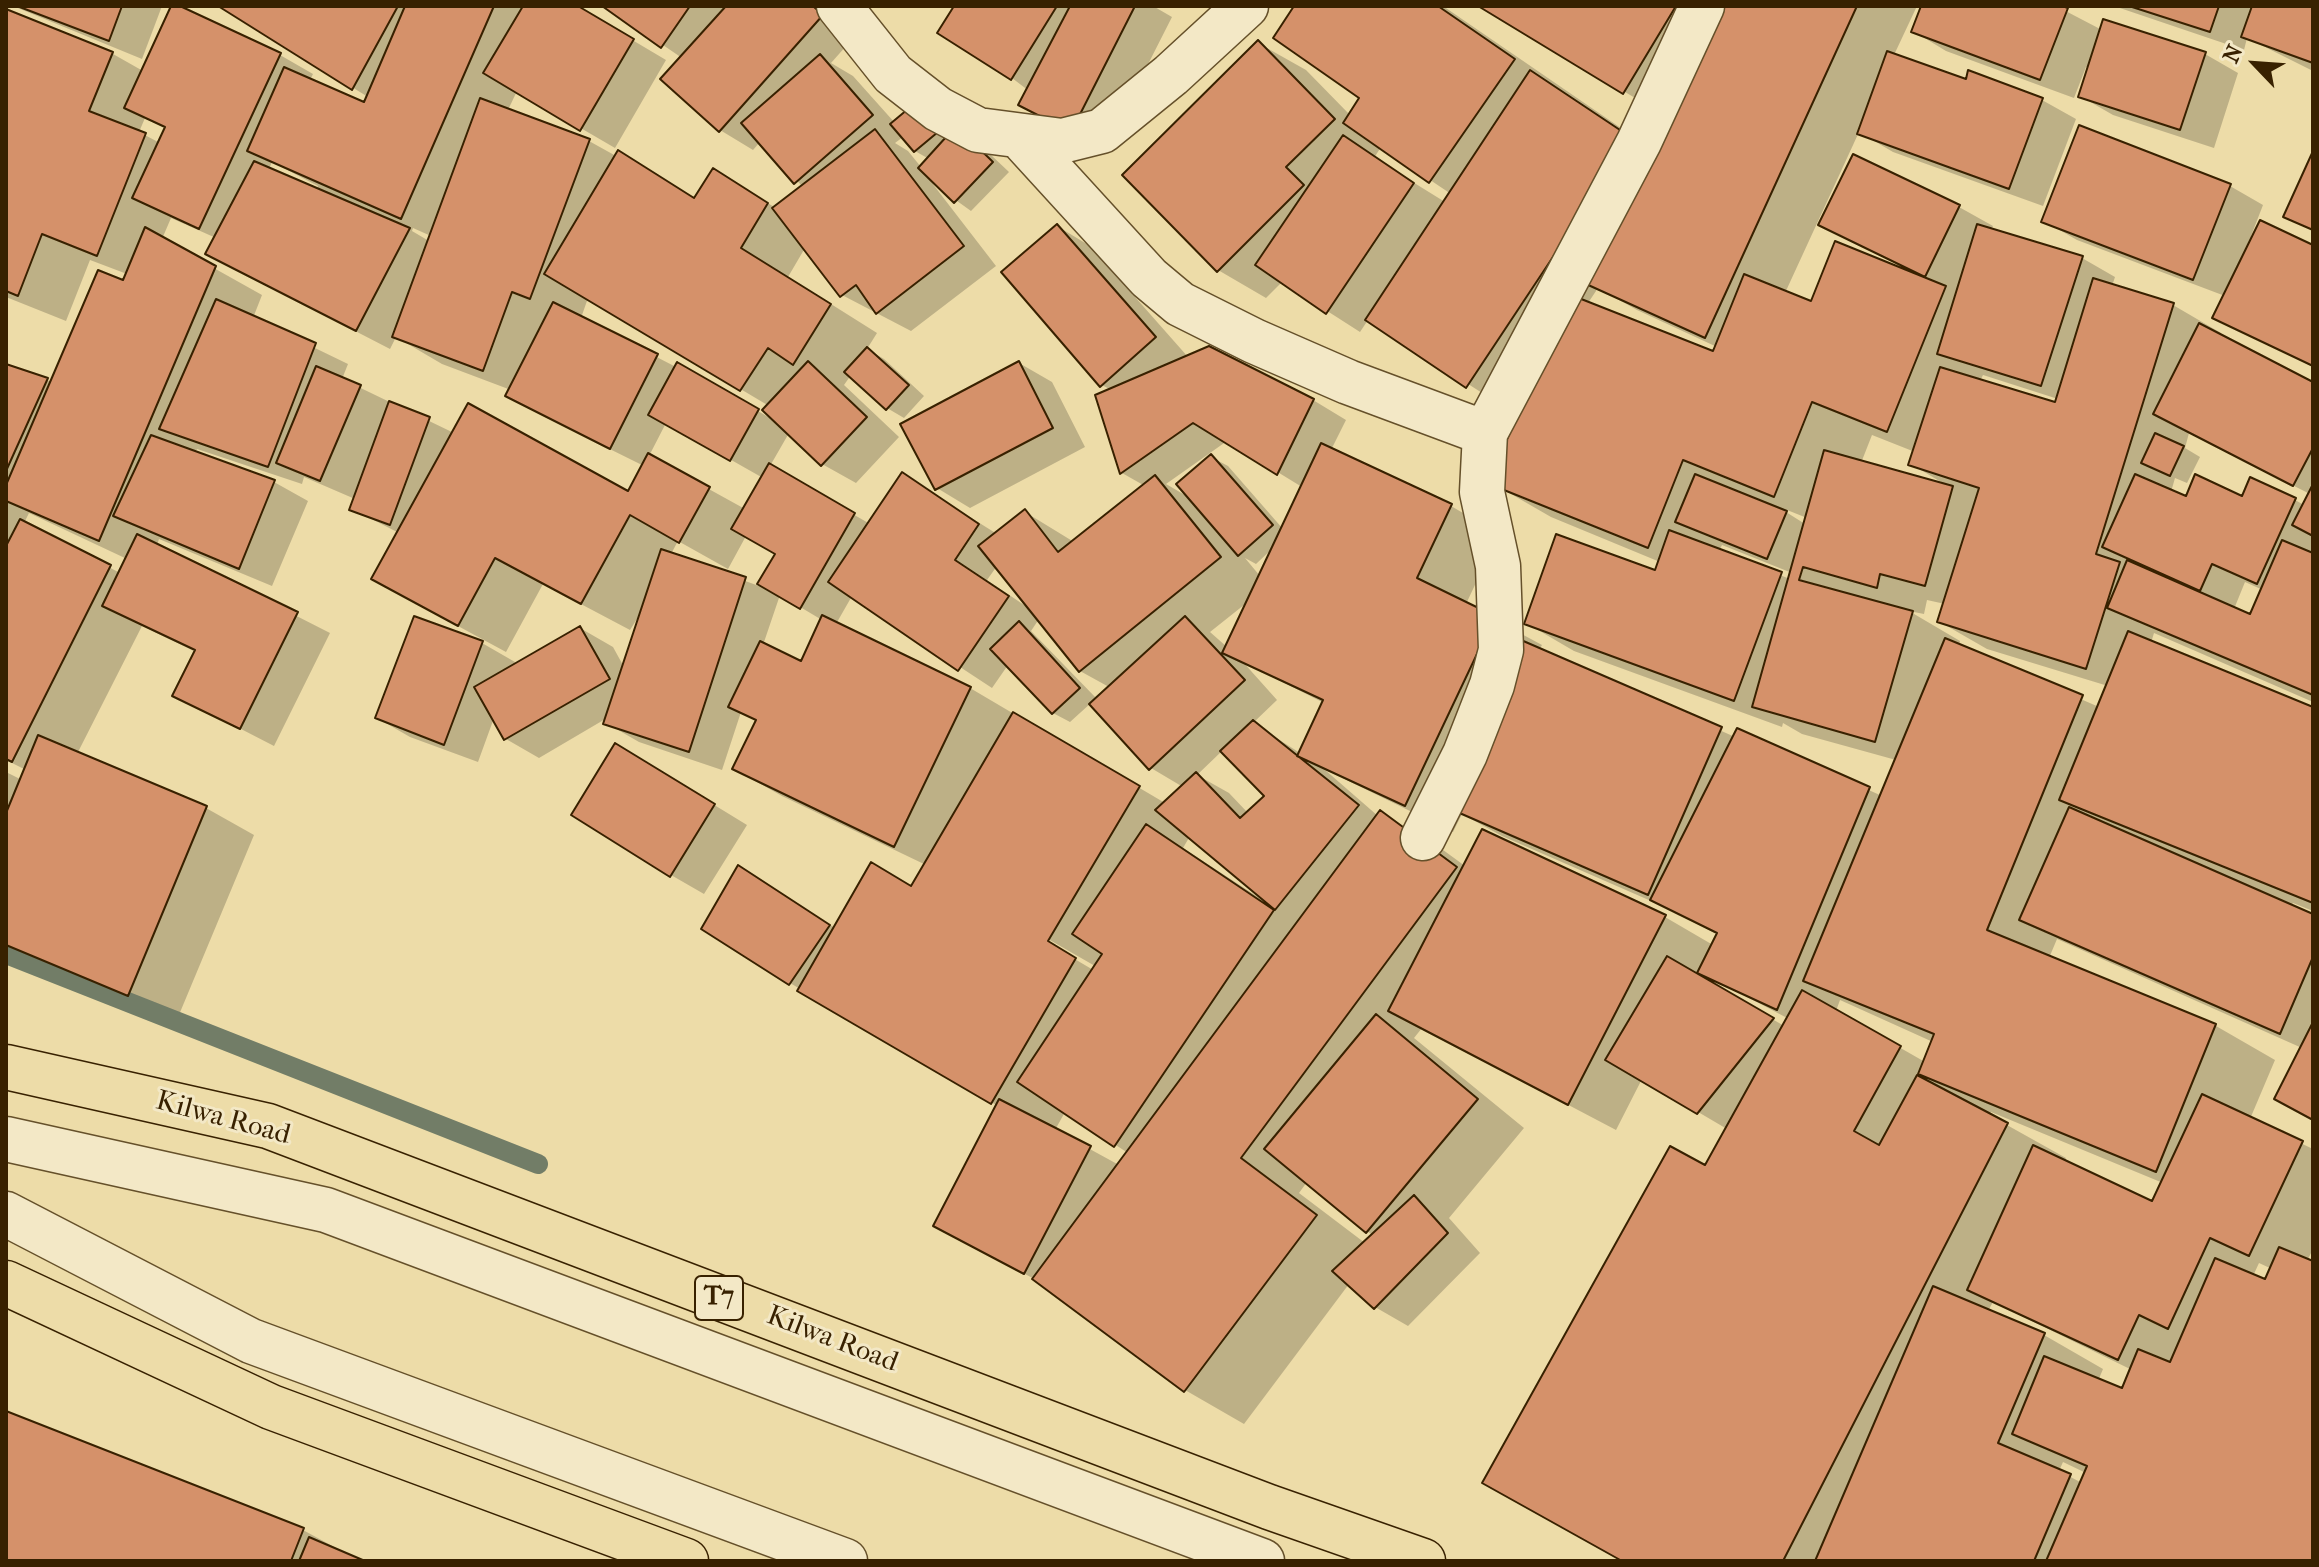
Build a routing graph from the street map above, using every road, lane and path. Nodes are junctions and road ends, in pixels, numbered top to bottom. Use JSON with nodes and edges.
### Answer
{"nodes":[{"id":1,"x":839,"y":6,"type":"edge"},
{"id":2,"x":1246,"y":6,"type":"edge"},
{"id":3,"x":1702,"y":6,"type":"edge"},
{"id":4,"x":1022,"y":139,"type":"junction"},
{"id":5,"x":1485,"y":433,"type":"junction"},
{"id":6,"x":1423,"y":838,"type":"dead end"},
{"id":7,"x":6,"y":1067,"type":"edge"},
{"id":8,"x":6,"y":1139,"type":"edge"},
{"id":9,"x":6,"y":1214,"type":"edge"},
{"id":10,"x":6,"y":1283,"type":"edge"},
{"id":11,"x":686,"y":1561,"type":"edge"},
{"id":12,"x":845,"y":1561,"type":"edge"},
{"id":13,"x":1262,"y":1561,"type":"edge"},
{"id":14,"x":1423,"y":1561,"type":"edge"}],
"edges":[{"from":1,"to":4,"type":"street"},
{"from":2,"to":4,"type":"street"},
{"from":3,"to":5,"type":"street"},
{"from":4,"to":5,"type":"street"},
{"from":5,"to":6,"type":"street"},
{"from":7,"to":14,"type":"highway","name":"Kilwa Road","number":"T7"},
{"from":8,"to":13,"type":"street"},
{"from":9,"to":12,"type":"street"},
{"from":10,"to":11,"type":"highway"}]}
